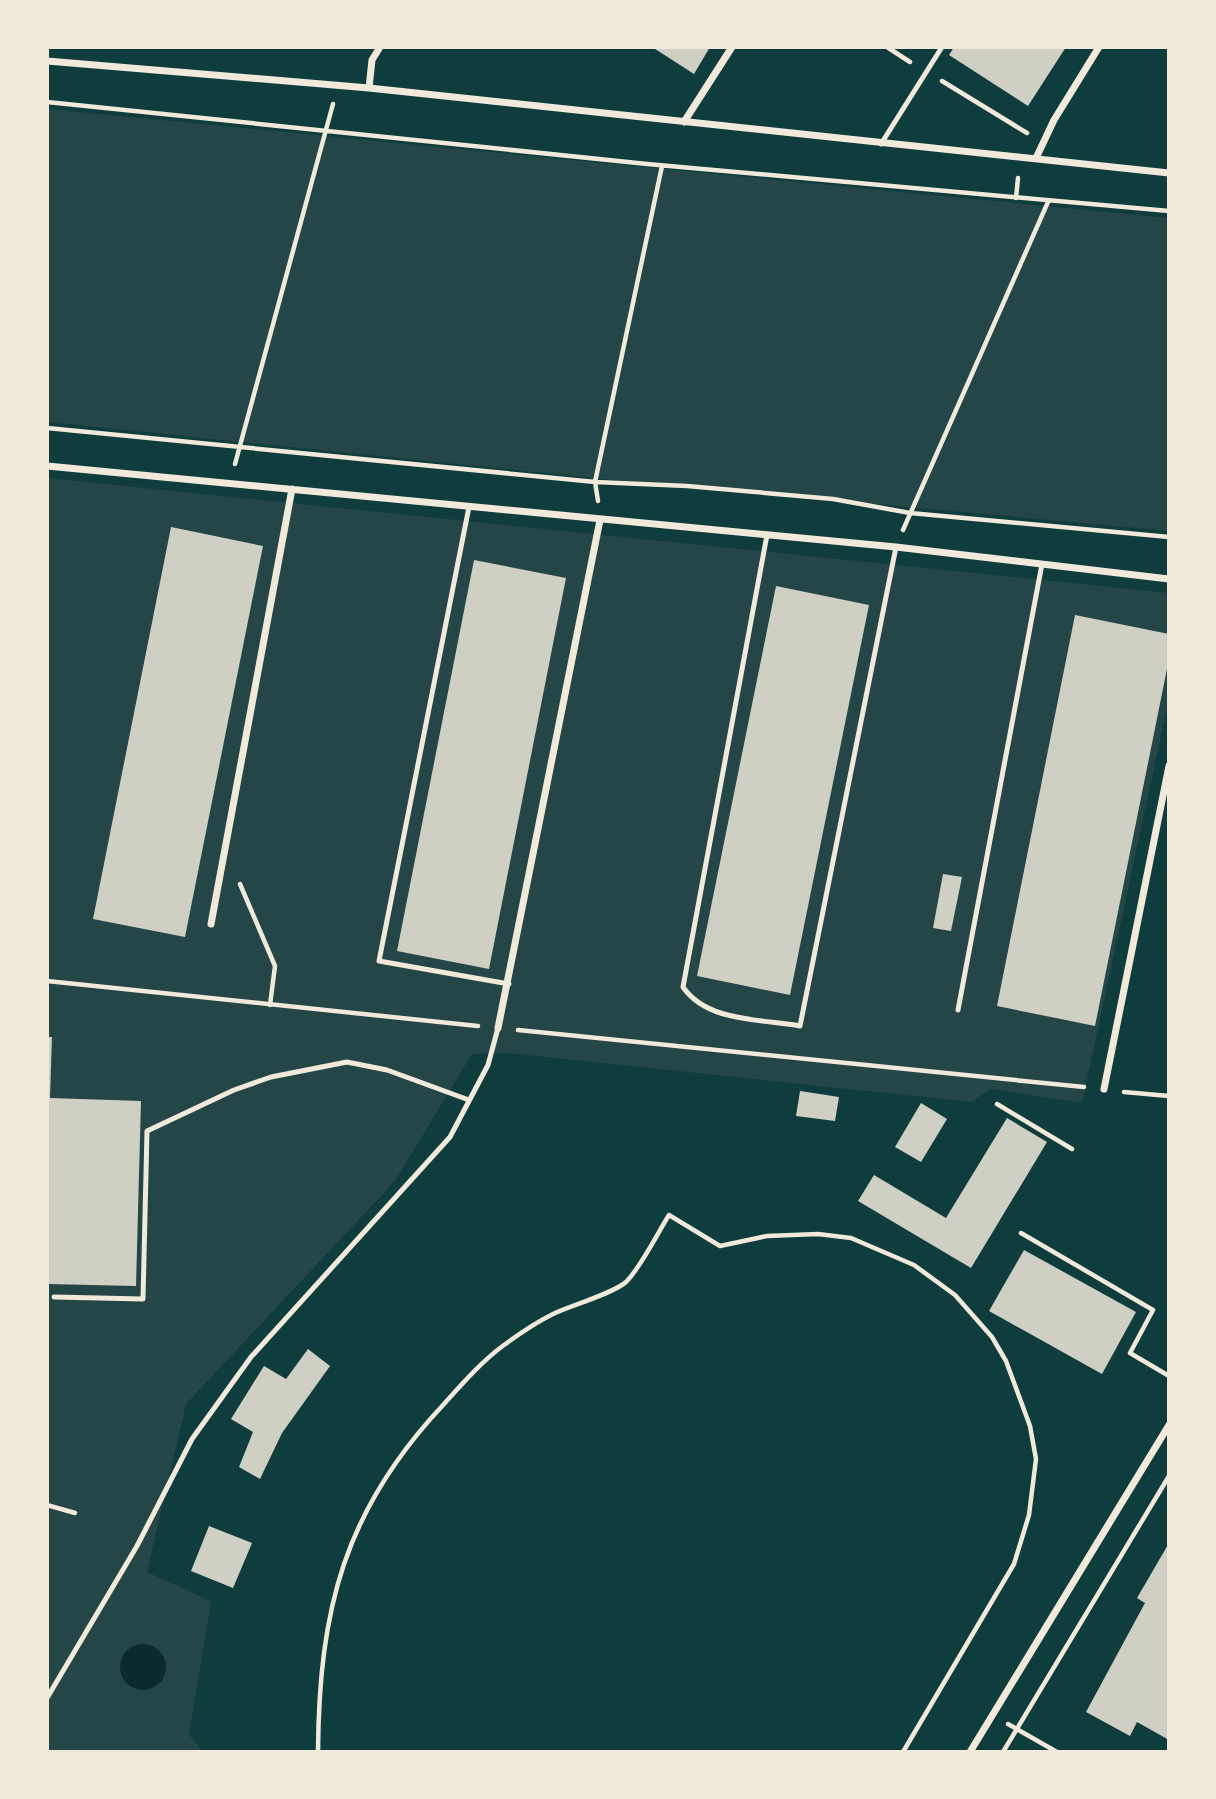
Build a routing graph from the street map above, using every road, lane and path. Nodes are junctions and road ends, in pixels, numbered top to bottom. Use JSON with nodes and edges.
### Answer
{"nodes":[{"id":1,"x":380,"y":47,"type":"edge"},
{"id":2,"x":732,"y":47,"type":"edge"},
{"id":3,"x":887,"y":47,"type":"edge"},
{"id":4,"x":942,"y":47,"type":"edge"},
{"id":5,"x":1099,"y":47,"type":"edge"},
{"id":6,"x":47,"y":61,"type":"edge"},
{"id":7,"x":926,"y":71,"type":"junction"},
{"id":8,"x":369,"y":89,"type":"junction"},
{"id":9,"x":47,"y":102,"type":"edge"},
{"id":10,"x":684,"y":122,"type":"junction"},
{"id":11,"x":327,"y":130,"type":"junction"},
{"id":12,"x":881,"y":144,"type":"junction"},
{"id":13,"x":1037,"y":156,"type":"junction"},
{"id":14,"x":662,"y":166,"type":"junction"},
{"id":15,"x":1169,"y":173,"type":"edge"},
{"id":16,"x":1048,"y":201,"type":"junction"},
{"id":17,"x":1169,"y":211,"type":"edge"},
{"id":18,"x":47,"y":428,"type":"edge"},
{"id":19,"x":240,"y":447,"type":"junction"},
{"id":20,"x":47,"y":466,"type":"edge"},
{"id":21,"x":596,"y":482,"type":"junction"},
{"id":22,"x":230,"y":485,"type":"junction"},
{"id":23,"x":292,"y":489,"type":"junction"},
{"id":24,"x":470,"y":507,"type":"junction"},
{"id":25,"x":910,"y":513,"type":"junction"},
{"id":26,"x":600,"y":520,"type":"junction"},
{"id":27,"x":767,"y":535,"type":"junction"},
{"id":28,"x":1169,"y":537,"type":"edge"},
{"id":29,"x":896,"y":547,"type":"junction"},
{"id":30,"x":1042,"y":564,"type":"junction"},
{"id":31,"x":1169,"y":579,"type":"edge"},
{"id":32,"x":1169,"y":766,"type":"edge"},
{"id":33,"x":238,"y":880,"type":"dead end"},
{"id":34,"x":211,"y":924,"type":"dead end"},
{"id":35,"x":47,"y":981,"type":"edge"},
{"id":36,"x":509,"y":984,"type":"junction"},
{"id":37,"x":270,"y":1005,"type":"junction"},
{"id":38,"x":958,"y":1010,"type":"dead end"},
{"id":39,"x":498,"y":1028,"type":"junction"},
{"id":40,"x":520,"y":1030,"type":"dead end"},
{"id":41,"x":795,"y":1050,"type":"dead end"},
{"id":42,"x":793,"y":1058,"type":"junction"},
{"id":43,"x":1104,"y":1089,"type":"junction"},
{"id":44,"x":1169,"y":1096,"type":"edge"},
{"id":45,"x":469,"y":1100,"type":"junction"},
{"id":46,"x":997,"y":1104,"type":"dead end"},
{"id":47,"x":1072,"y":1149,"type":"dead end"},
{"id":48,"x":1021,"y":1233,"type":"dead end"},
{"id":49,"x":54,"y":1297,"type":"dead end"},
{"id":50,"x":1169,"y":1376,"type":"edge"},
{"id":51,"x":1169,"y":1425,"type":"edge"},
{"id":52,"x":1169,"y":1476,"type":"edge"},
{"id":53,"x":47,"y":1505,"type":"edge"},
{"id":54,"x":75,"y":1513,"type":"dead end"},
{"id":55,"x":47,"y":1699,"type":"edge"},
{"id":56,"x":992,"y":1715,"type":"junction"},
{"id":57,"x":1017,"y":1729,"type":"junction"},
{"id":58,"x":318,"y":1752,"type":"edge"},
{"id":59,"x":903,"y":1752,"type":"edge"},
{"id":60,"x":970,"y":1752,"type":"edge"},
{"id":61,"x":1003,"y":1752,"type":"edge"},
{"id":62,"x":1056,"y":1752,"type":"edge"}],
"edges":[{"from":1,"to":8,"type":"street"},
{"from":2,"to":10,"type":"street"},
{"from":3,"to":7,"type":"path"},
{"from":4,"to":7,"type":"lane"},
{"from":5,"to":13,"type":"street"},
{"from":6,"to":8,"type":"street"},
{"from":7,"to":12,"type":"lane"},
{"from":7,"to":13,"type":"path"},
{"from":8,"to":10,"type":"street"},
{"from":8,"to":11,"type":"path"},
{"from":9,"to":11,"type":"path"},
{"from":10,"to":12,"type":"street"},
{"from":11,"to":14,"type":"path"},
{"from":11,"to":19,"type":"path"},
{"from":12,"to":13,"type":"street"},
{"from":13,"to":15,"type":"street"},
{"from":14,"to":16,"type":"path"},
{"from":14,"to":21,"type":"path"},
{"from":16,"to":17,"type":"path"},
{"from":16,"to":25,"type":"path"},
{"from":18,"to":19,"type":"path"},
{"from":19,"to":21,"type":"path"},
{"from":19,"to":22,"type":"path"},
{"from":20,"to":22,"type":"street"},
{"from":21,"to":25,"type":"path"},
{"from":21,"to":26,"type":"path"},
{"from":22,"to":23,"type":"street"},
{"from":23,"to":24,"type":"street"},
{"from":23,"to":34,"type":"street"},
{"from":24,"to":26,"type":"street"},
{"from":24,"to":36,"type":"lane"},
{"from":25,"to":28,"type":"path"},
{"from":25,"to":29,"type":"path"},
{"from":26,"to":27,"type":"street"},
{"from":26,"to":36,"type":"street"},
{"from":27,"to":29,"type":"street"},
{"from":27,"to":29,"type":"lane"},
{"from":29,"to":30,"type":"street"},
{"from":30,"to":31,"type":"street"},
{"from":30,"to":38,"type":"lane"},
{"from":32,"to":43,"type":"street"},
{"from":33,"to":37,"type":"path"},
{"from":35,"to":37,"type":"path"},
{"from":36,"to":39,"type":"street"},
{"from":37,"to":39,"type":"path"},
{"from":39,"to":45,"type":"lane"},
{"from":40,"to":42,"type":"path"},
{"from":41,"to":42,"type":"path"},
{"from":42,"to":43,"type":"path"},
{"from":43,"to":44,"type":"path"},
{"from":45,"to":49,"type":"lane"},
{"from":45,"to":55,"type":"lane"},
{"from":46,"to":47,"type":"path"},
{"from":48,"to":50,"type":"path"},
{"from":51,"to":56,"type":"street"},
{"from":52,"to":57,"type":"path"},
{"from":53,"to":54,"type":"path"},
{"from":56,"to":57,"type":"path"},
{"from":56,"to":60,"type":"street"},
{"from":57,"to":61,"type":"path"},
{"from":57,"to":62,"type":"path"},
{"from":58,"to":59,"type":"path"}]}
